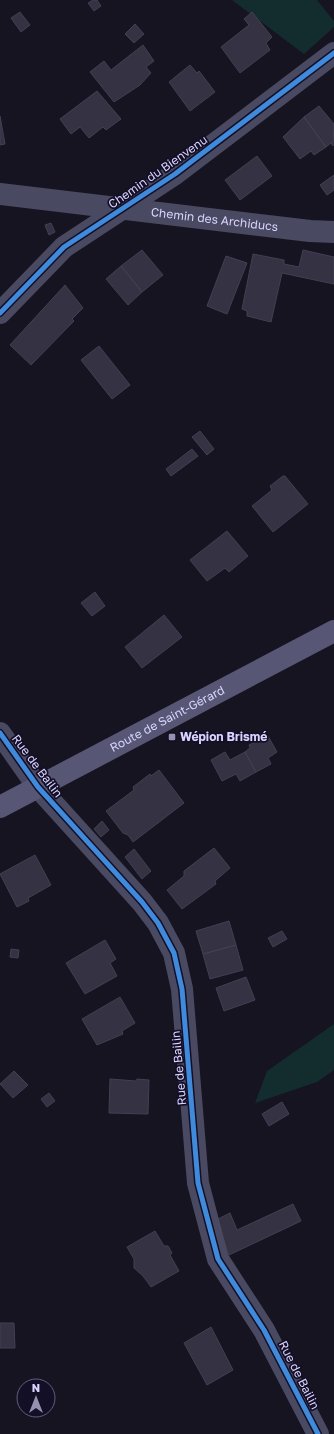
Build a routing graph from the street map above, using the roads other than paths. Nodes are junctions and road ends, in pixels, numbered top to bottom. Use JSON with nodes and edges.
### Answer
{"nodes":[{"id":1,"x":334,"y":53,"type":"edge"},
{"id":2,"x":0,"y":194,"type":"edge"},
{"id":3,"x":125,"y":208,"type":"junction"},
{"id":4,"x":334,"y":232,"type":"edge"},
{"id":5,"x":0,"y":313,"type":"edge"},
{"id":6,"x":334,"y":630,"type":"edge"},
{"id":7,"x":0,"y":733,"type":"edge"},
{"id":8,"x":38,"y":787,"type":"junction"},
{"id":9,"x":0,"y":807,"type":"edge"},
{"id":10,"x":318,"y":1434,"type":"edge"}],
"edges":[{"from":1,"to":3,"type":"street","name":"Chemin du Bienvenu"},
{"from":2,"to":3,"type":"street","name":"Chemin des Archiducs"},
{"from":3,"to":4,"type":"street","name":"Chemin des Archiducs"},
{"from":3,"to":5,"type":"street","name":"Chemin du Bienvenu"},
{"from":6,"to":8,"type":"main road","name":"Route de Saint-Gérard"},
{"from":7,"to":8,"type":"street","name":"Rue de Bailin"},
{"from":8,"to":9,"type":"main road","name":"Route de Saint-Gérard"},
{"from":8,"to":10,"type":"street","name":"Rue de Bailin"}]}
